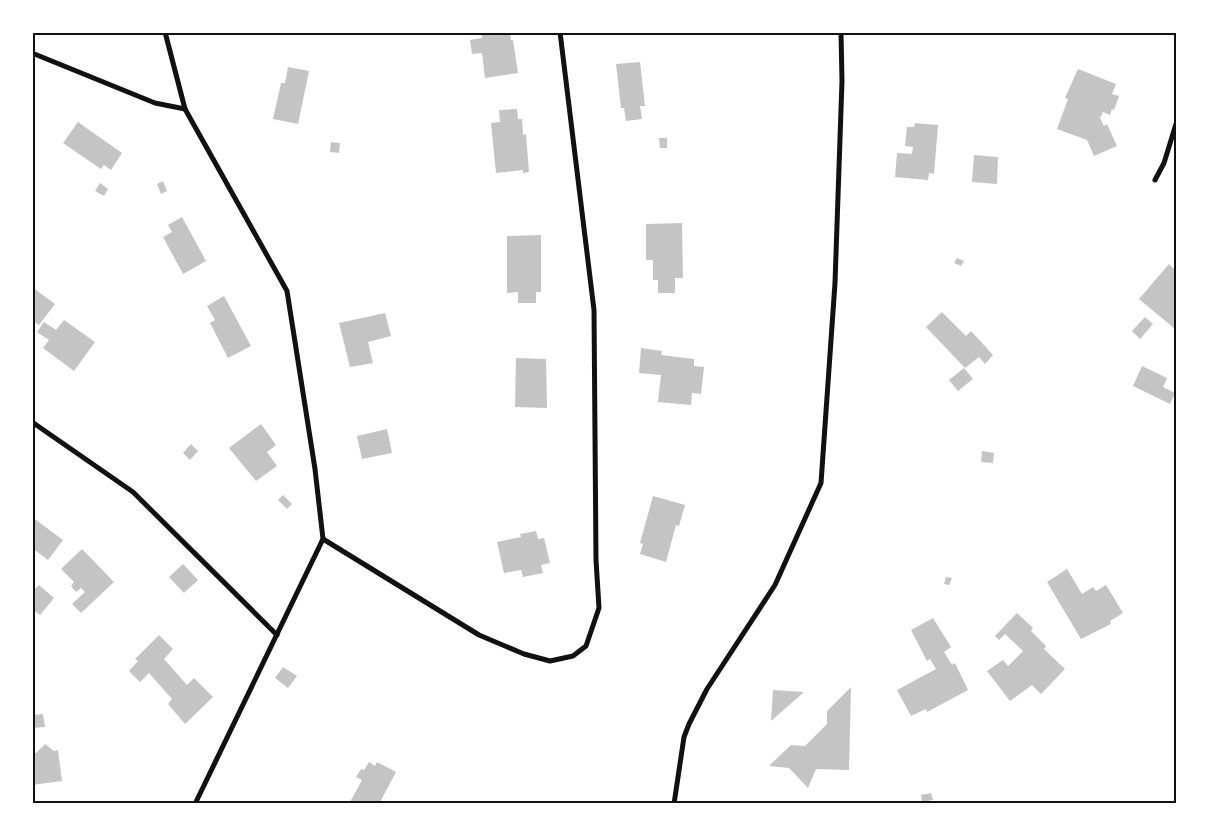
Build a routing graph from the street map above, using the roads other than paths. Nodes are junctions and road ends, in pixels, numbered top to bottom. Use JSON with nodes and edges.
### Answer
{"nodes":[{"id":1,"x":166,"y":32,"type":"edge"},
{"id":2,"x":560,"y":32,"type":"edge"},
{"id":3,"x":841,"y":32,"type":"edge"},
{"id":4,"x":32,"y":53,"type":"edge"},
{"id":5,"x":185,"y":109,"type":"junction"},
{"id":6,"x":1176,"y":124,"type":"edge"},
{"id":7,"x":1155,"y":180,"type":"dead end"},
{"id":8,"x":32,"y":422,"type":"edge"},
{"id":9,"x":323,"y":539,"type":"junction"},
{"id":10,"x":277,"y":635,"type":"junction"},
{"id":11,"x":195,"y":804,"type":"edge"},
{"id":12,"x":674,"y":804,"type":"edge"}],
"edges":[{"from":1,"to":5,"type":"street"},
{"from":2,"to":9,"type":"street"},
{"from":3,"to":12,"type":"street"},
{"from":4,"to":5,"type":"street"},
{"from":5,"to":9,"type":"street"},
{"from":6,"to":7,"type":"street"},
{"from":8,"to":10,"type":"street"},
{"from":9,"to":10,"type":"street"},
{"from":10,"to":11,"type":"street"}]}
